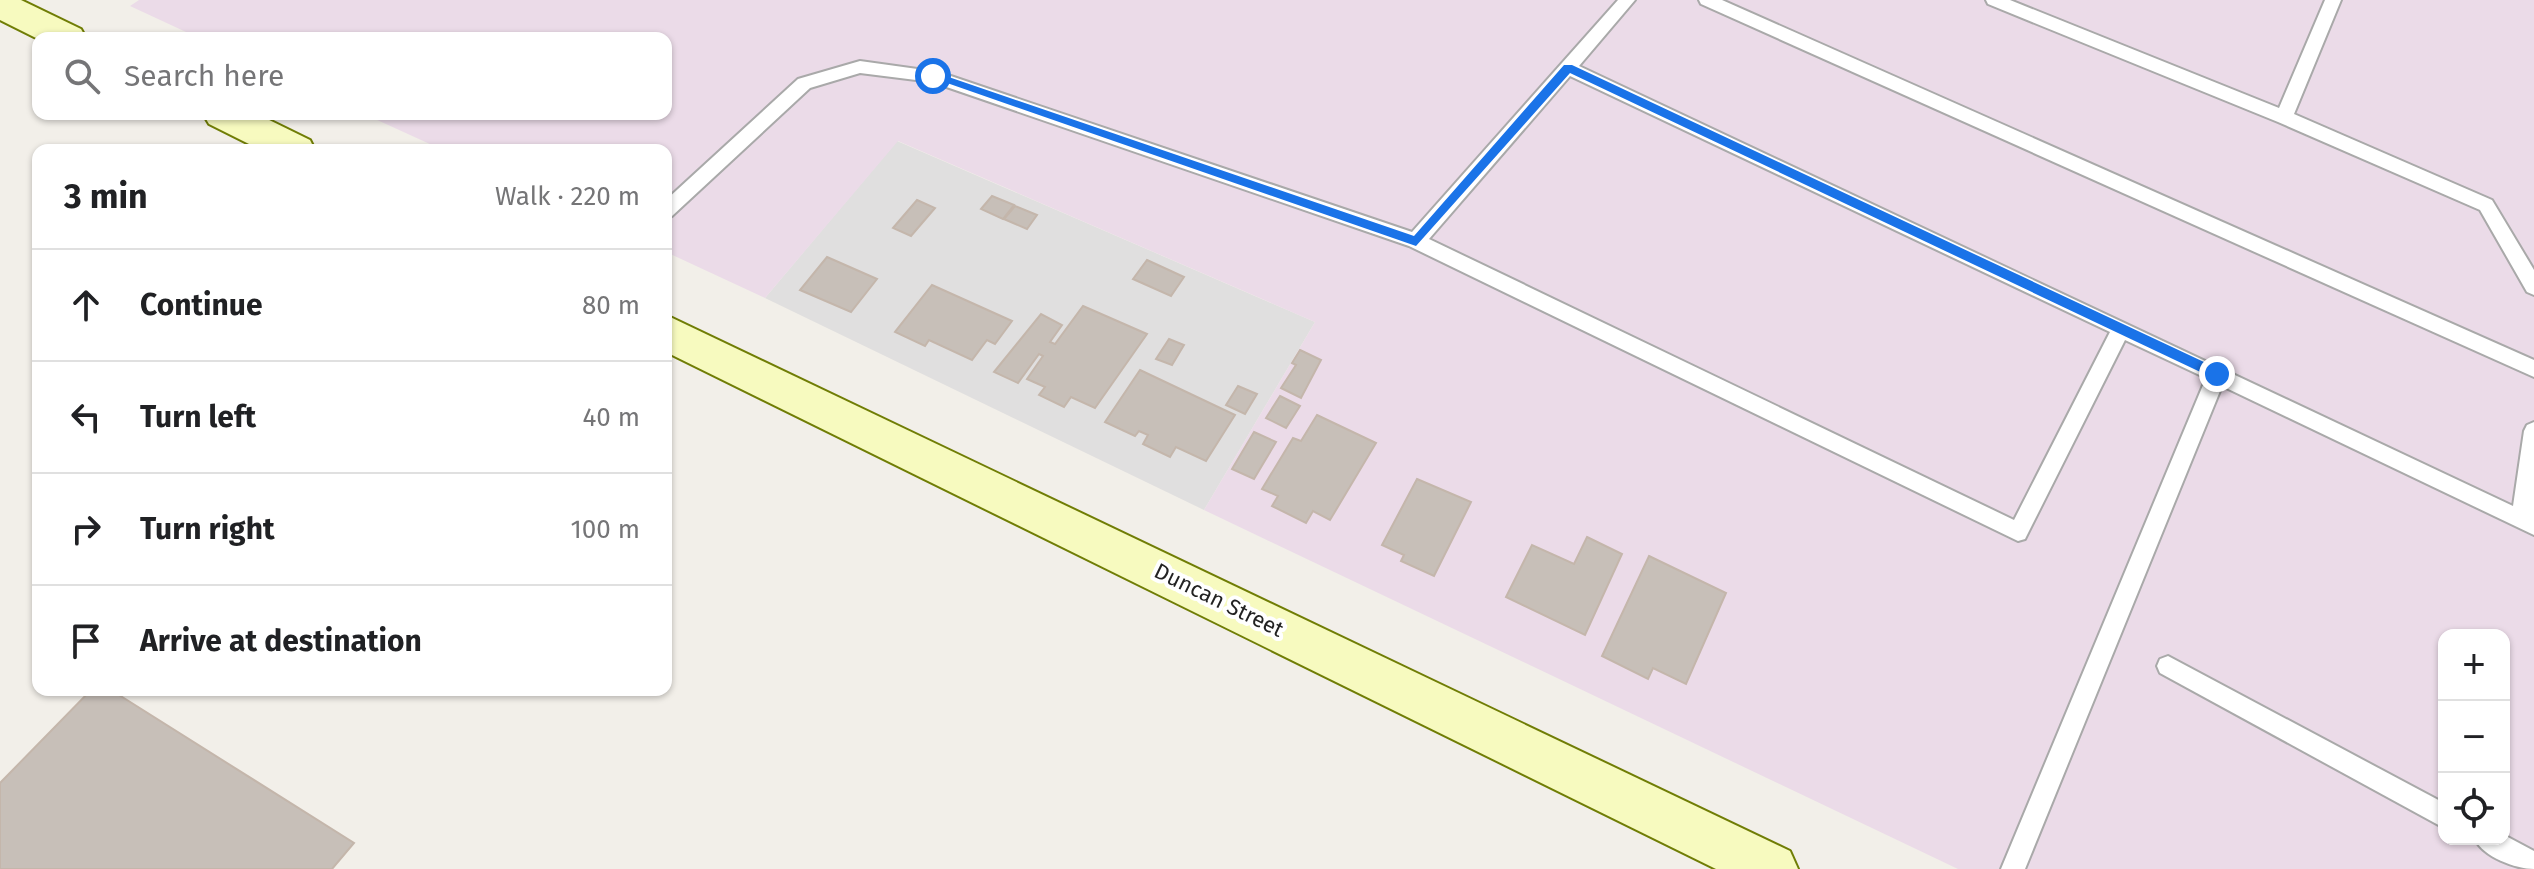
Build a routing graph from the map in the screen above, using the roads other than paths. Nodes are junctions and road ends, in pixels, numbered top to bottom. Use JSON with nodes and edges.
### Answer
{"nodes":[{"id":1,"x":1627,"y":0,"type":"edge"},
{"id":2,"x":1707,"y":0,"type":"edge"},
{"id":3,"x":1994,"y":0,"type":"edge"},
{"id":4,"x":2333,"y":0,"type":"edge"},
{"id":5,"x":0,"y":5,"type":"edge"},
{"id":6,"x":56,"y":32,"type":"edge"},
{"id":7,"x":1568,"y":68,"type":"junction"},
{"id":8,"x":2284,"y":117,"type":"junction"},
{"id":9,"x":234,"y":120,"type":"edge"},
{"id":10,"x":284,"y":144,"type":"edge"},
{"id":11,"x":672,"y":205,"type":"edge"},
{"id":12,"x":1416,"y":241,"type":"junction"},
{"id":13,"x":2534,"y":287,"type":"edge"},
{"id":14,"x":2121,"y":329,"type":"junction"},
{"id":15,"x":672,"y":335,"type":"edge"},
{"id":16,"x":2534,"y":369,"type":"edge"},
{"id":17,"x":2217,"y":374,"type":"junction"},
{"id":18,"x":2534,"y":431,"type":"edge"},
{"id":19,"x":2528,"y":523,"type":"edge"},
{"id":20,"x":2168,"y":666,"type":"dead end"},
{"id":21,"x":2438,"y":813,"type":"edge"},
{"id":22,"x":2498,"y":845,"type":"edge"},
{"id":23,"x":2534,"y":864,"type":"edge"},
{"id":24,"x":1772,"y":869,"type":"edge"},
{"id":25,"x":2013,"y":869,"type":"edge"}],
"edges":[{"from":1,"to":7,"type":"lane"},
{"from":2,"to":16,"type":"lane"},
{"from":3,"to":8,"type":"lane"},
{"from":4,"to":8,"type":"lane"},
{"from":5,"to":6,"type":"street"},
{"from":7,"to":12,"type":"lane"},
{"from":7,"to":14,"type":"lane"},
{"from":8,"to":13,"type":"lane"},
{"from":9,"to":10,"type":"street"},
{"from":11,"to":12,"type":"lane"},
{"from":12,"to":14,"type":"lane"},
{"from":14,"to":17,"type":"lane"},
{"from":15,"to":24,"type":"street","name":"Duncan Street"},
{"from":17,"to":19,"type":"lane"},
{"from":17,"to":25,"type":"lane"},
{"from":18,"to":19,"type":"lane"},
{"from":20,"to":21,"type":"lane"},
{"from":22,"to":23,"type":"lane"}]}
